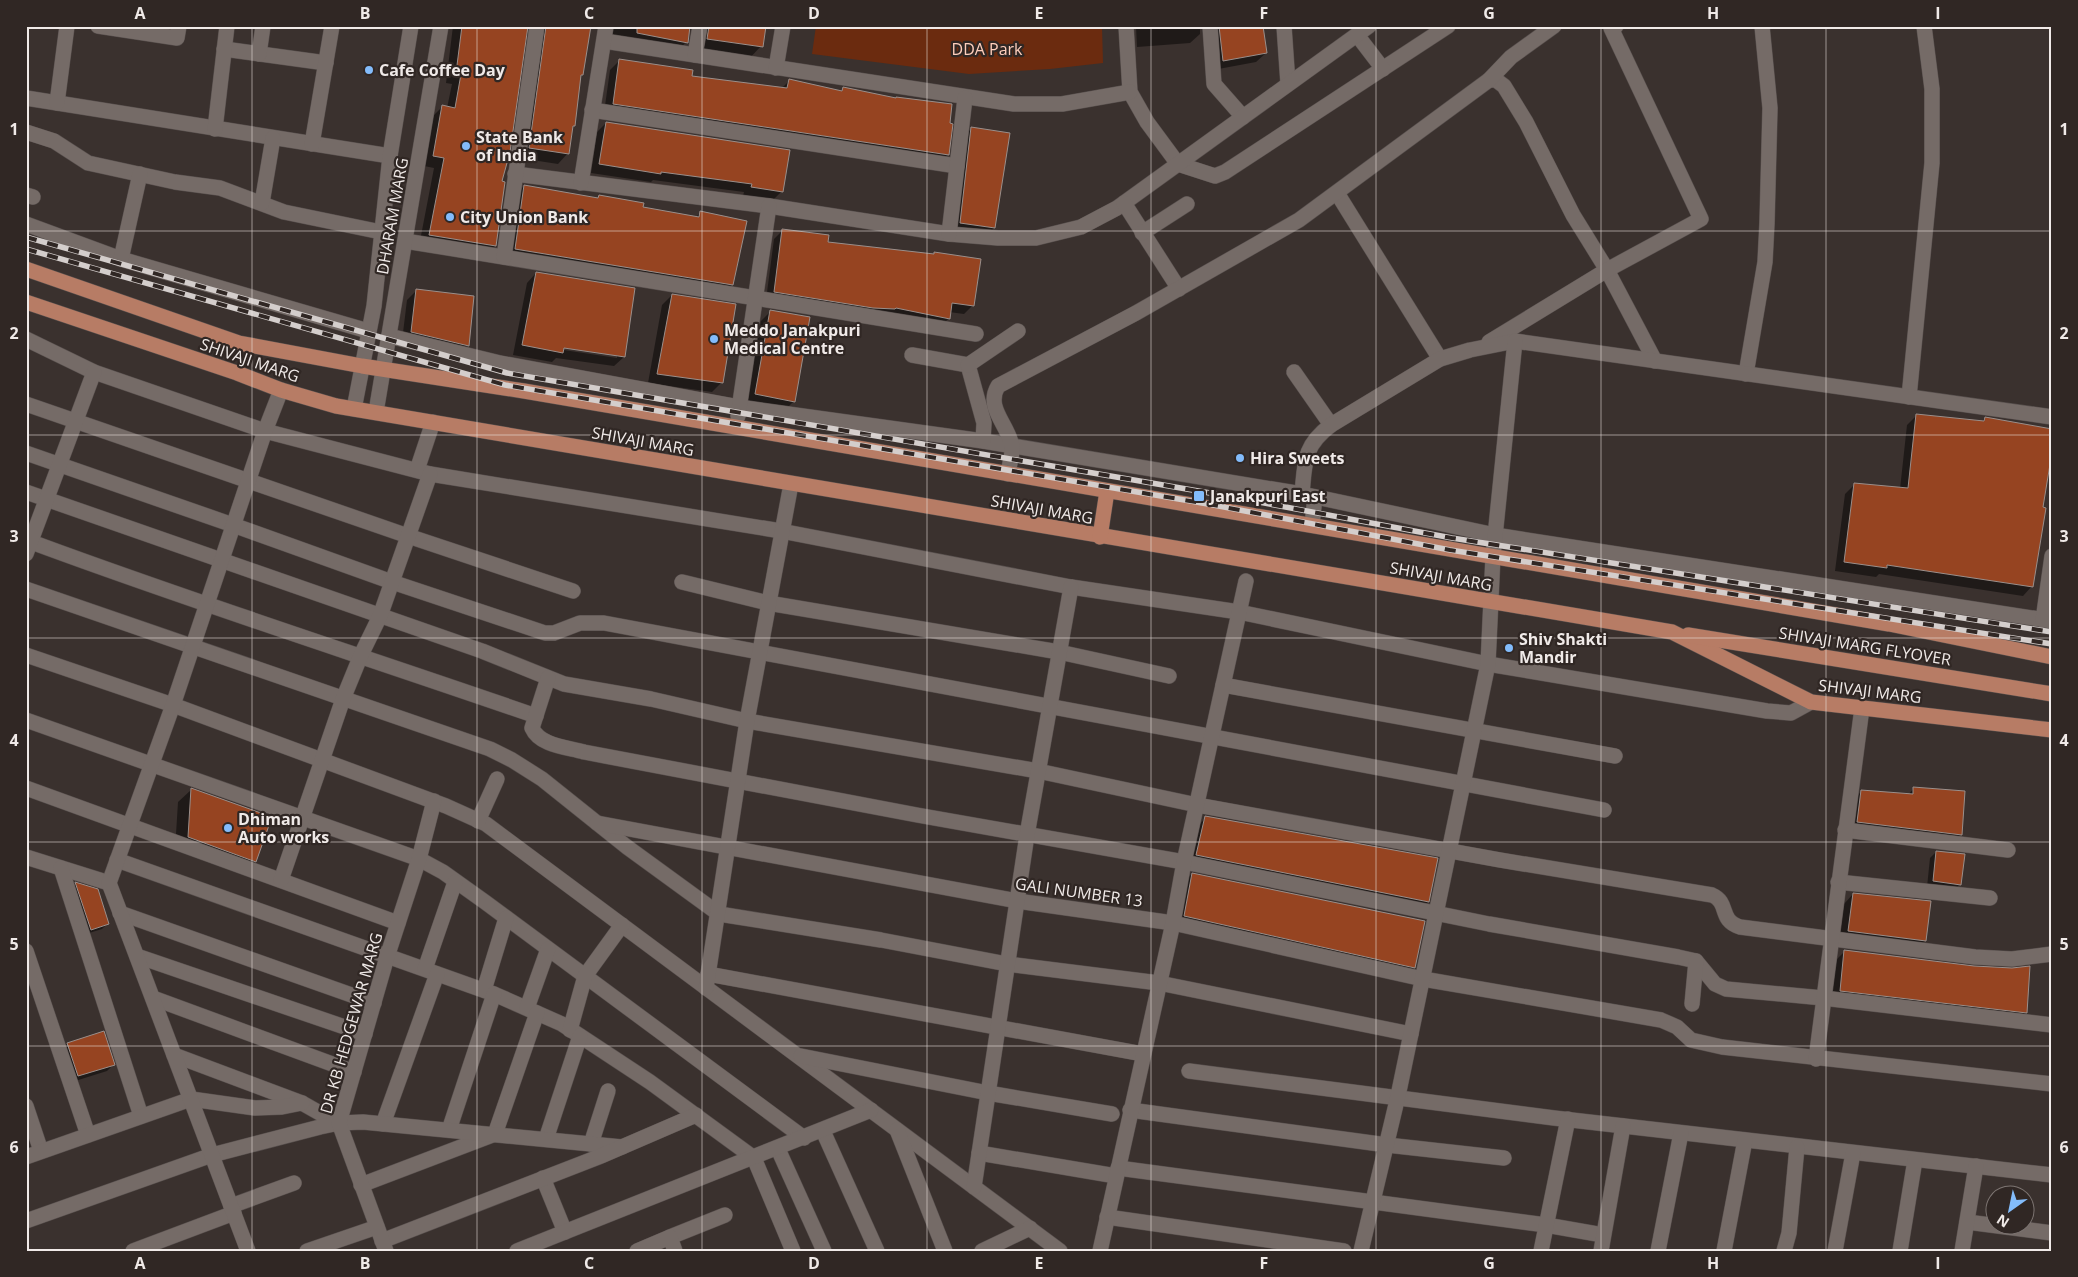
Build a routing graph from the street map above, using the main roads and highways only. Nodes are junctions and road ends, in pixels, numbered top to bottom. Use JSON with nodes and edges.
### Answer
{"nodes":[{"id":1,"x":26,"y":269,"type":"edge"},
{"id":2,"x":26,"y":302,"type":"edge"},
{"id":3,"x":1106,"y":492,"type":"junction"},
{"id":4,"x":1100,"y":537,"type":"junction"},
{"id":5,"x":1672,"y":632,"type":"junction"},
{"id":6,"x":2052,"y":657,"type":"edge"},
{"id":7,"x":2052,"y":694,"type":"edge"},
{"id":8,"x":2052,"y":730,"type":"edge"}],
"edges":[{"from":1,"to":3,"type":"main road","name":"SHIVAJI MARG"},
{"from":2,"to":4,"type":"main road","name":"SHIVAJI MARG"},
{"from":3,"to":4,"type":"main road"},
{"from":3,"to":6,"type":"main road","name":"SHIVAJI MARG"},
{"from":4,"to":5,"type":"main road","name":"SHIVAJI MARG"},
{"from":5,"to":7,"type":"main road","name":"SHIVAJI MARG FLYOVER"},
{"from":5,"to":8,"type":"main road","name":"SHIVAJI MARG"}]}
